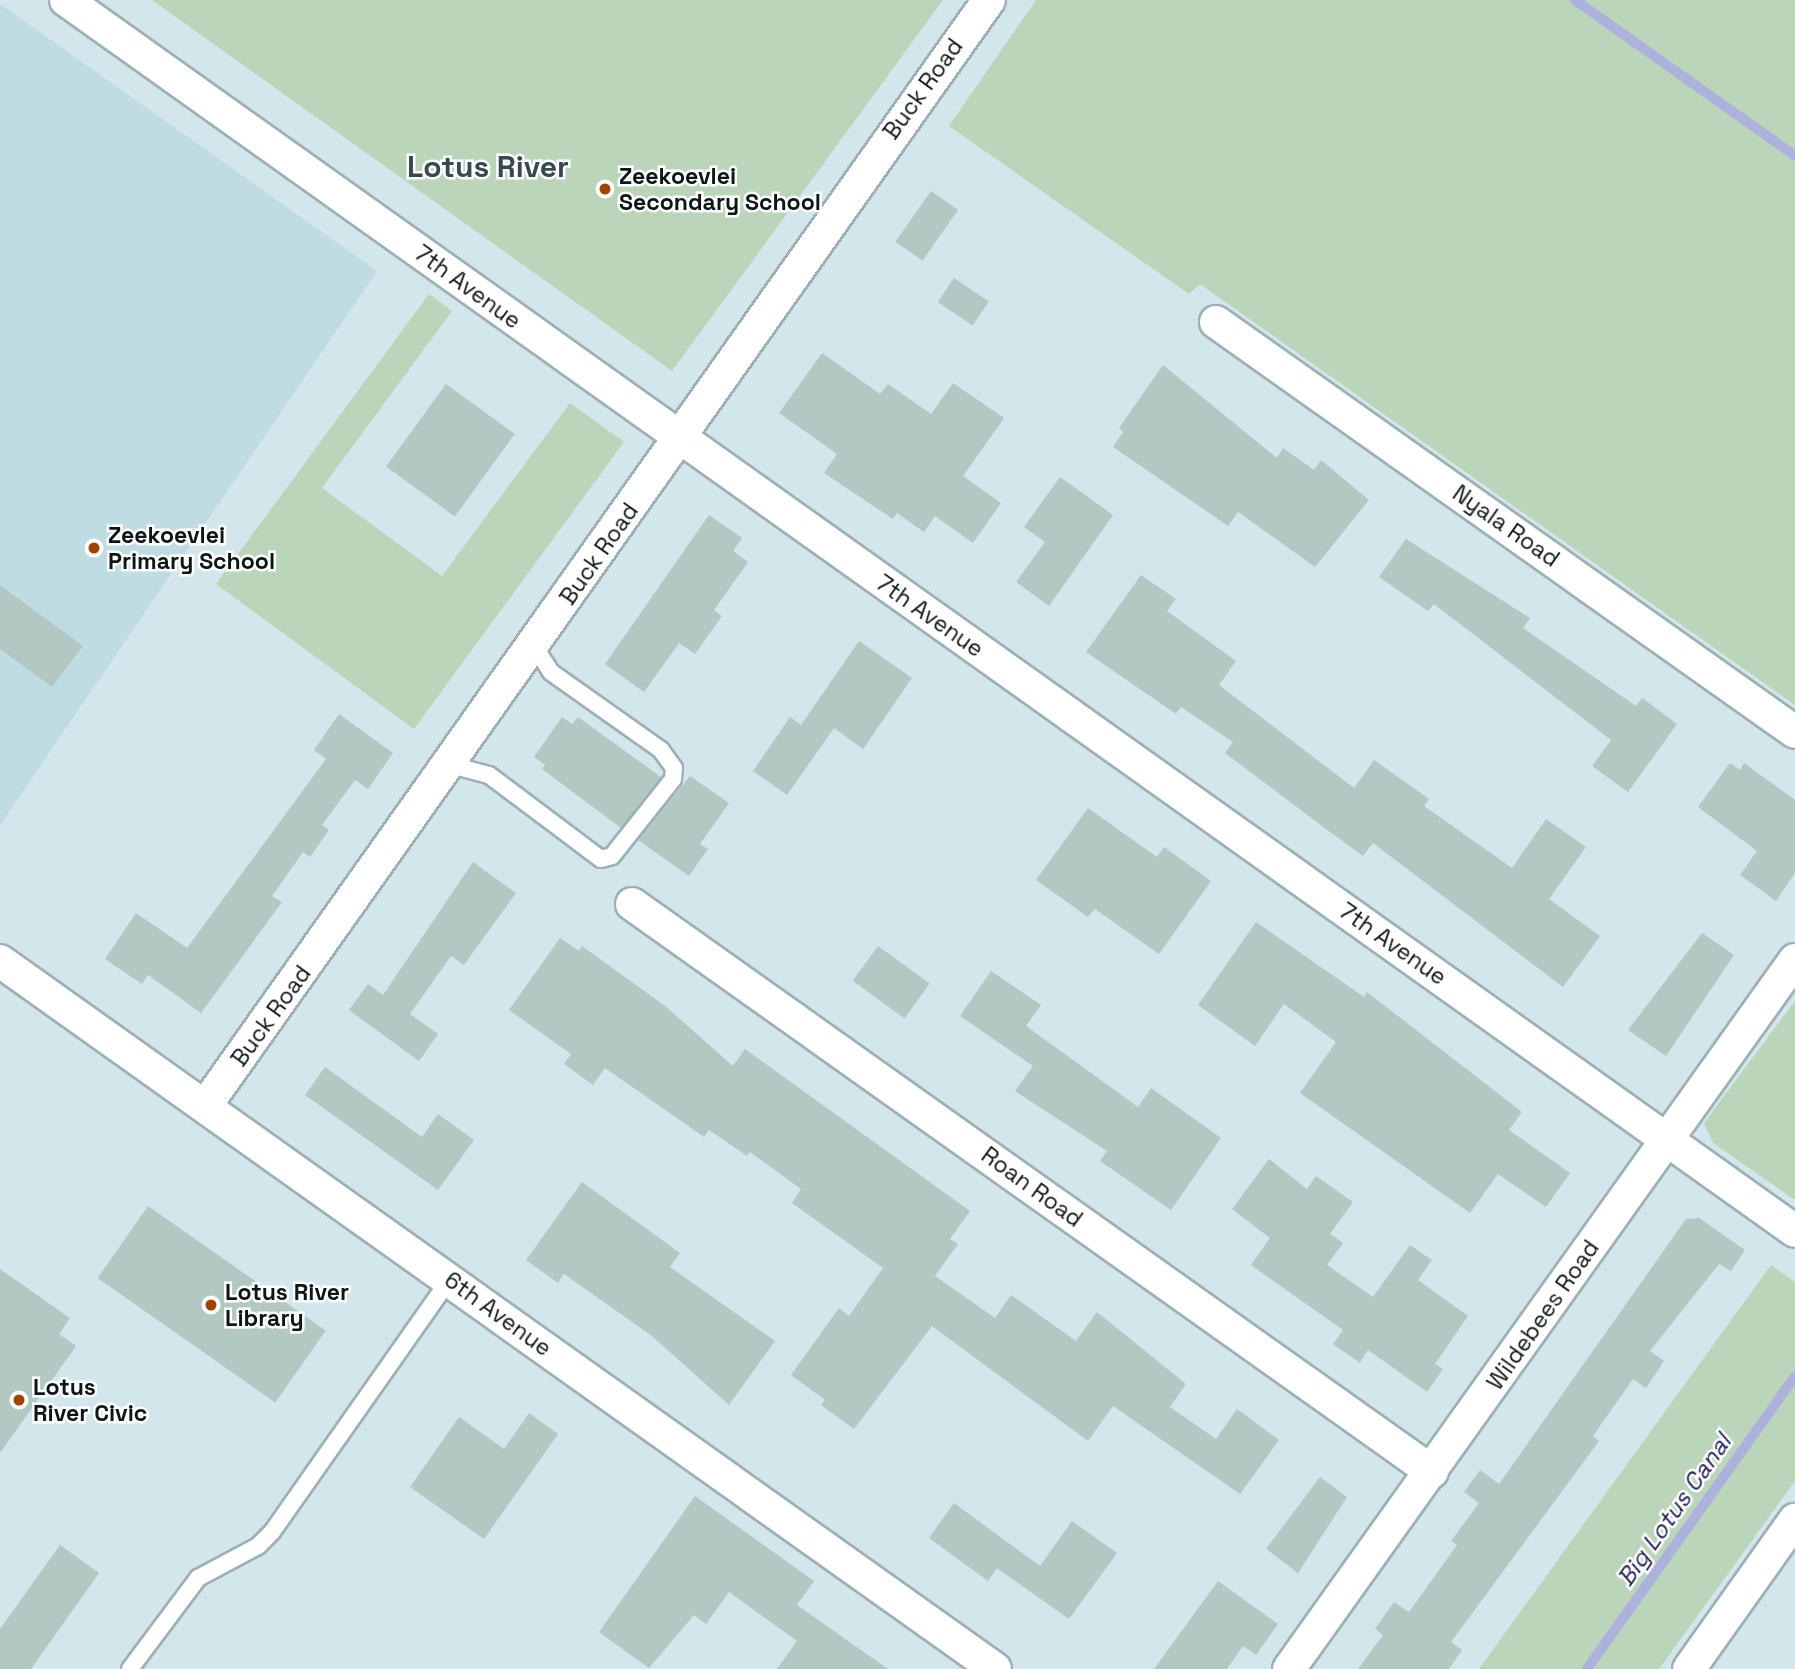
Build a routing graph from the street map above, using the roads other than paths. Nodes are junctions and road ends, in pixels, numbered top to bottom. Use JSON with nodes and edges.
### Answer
{"nodes":[{"id":1,"x":66,"y":0,"type":"edge"},
{"id":2,"x":989,"y":0,"type":"edge"},
{"id":3,"x":1216,"y":322,"type":"dead end"},
{"id":4,"x":680,"y":439,"type":"junction"},
{"id":5,"x":534,"y":646,"type":"junction"},
{"id":6,"x":1795,"y":732,"type":"edge"},
{"id":7,"x":451,"y":765,"type":"junction"},
{"id":8,"x":632,"y":904,"type":"dead end"},
{"id":9,"x":1795,"y":960,"type":"edge"},
{"id":10,"x":0,"y":961,"type":"edge"},
{"id":11,"x":206,"y":1105,"type":"junction"},
{"id":12,"x":1667,"y":1139,"type":"junction"},
{"id":13,"x":1795,"y":1231,"type":"edge"},
{"id":14,"x":450,"y":1280,"type":"junction"},
{"id":15,"x":1432,"y":1472,"type":"junction"},
{"id":16,"x":1795,"y":1520,"type":"edge"},
{"id":17,"x":1697,"y":1666,"type":"edge"},
{"id":18,"x":130,"y":1669,"type":"edge"},
{"id":19,"x":995,"y":1669,"type":"edge"},
{"id":20,"x":1289,"y":1669,"type":"edge"}],
"edges":[{"from":1,"to":4,"type":"street","name":"7th Avenue"},
{"from":2,"to":4,"type":"street","name":"Buck Road"},
{"from":3,"to":6,"type":"street","name":"Nyala Road"},
{"from":4,"to":5,"type":"street","name":"Buck Road"},
{"from":4,"to":12,"type":"street","name":"7th Avenue"},
{"from":5,"to":7,"type":"street","name":"Buck Road"},
{"from":5,"to":7,"type":"lane"},
{"from":7,"to":11,"type":"street","name":"Buck Road"},
{"from":8,"to":15,"type":"street","name":"Roan Road"},
{"from":9,"to":12,"type":"street","name":"Wildebees Road"},
{"from":10,"to":11,"type":"street","name":"6th Avenue"},
{"from":11,"to":14,"type":"street","name":"6th Avenue"},
{"from":12,"to":13,"type":"street","name":"7th Avenue"},
{"from":12,"to":15,"type":"street","name":"Wildebees Road"},
{"from":14,"to":18,"type":"lane"},
{"from":14,"to":19,"type":"street","name":"6th Avenue"},
{"from":15,"to":20,"type":"street","name":"Wildebees Road"},
{"from":16,"to":17,"type":"street"}]}
